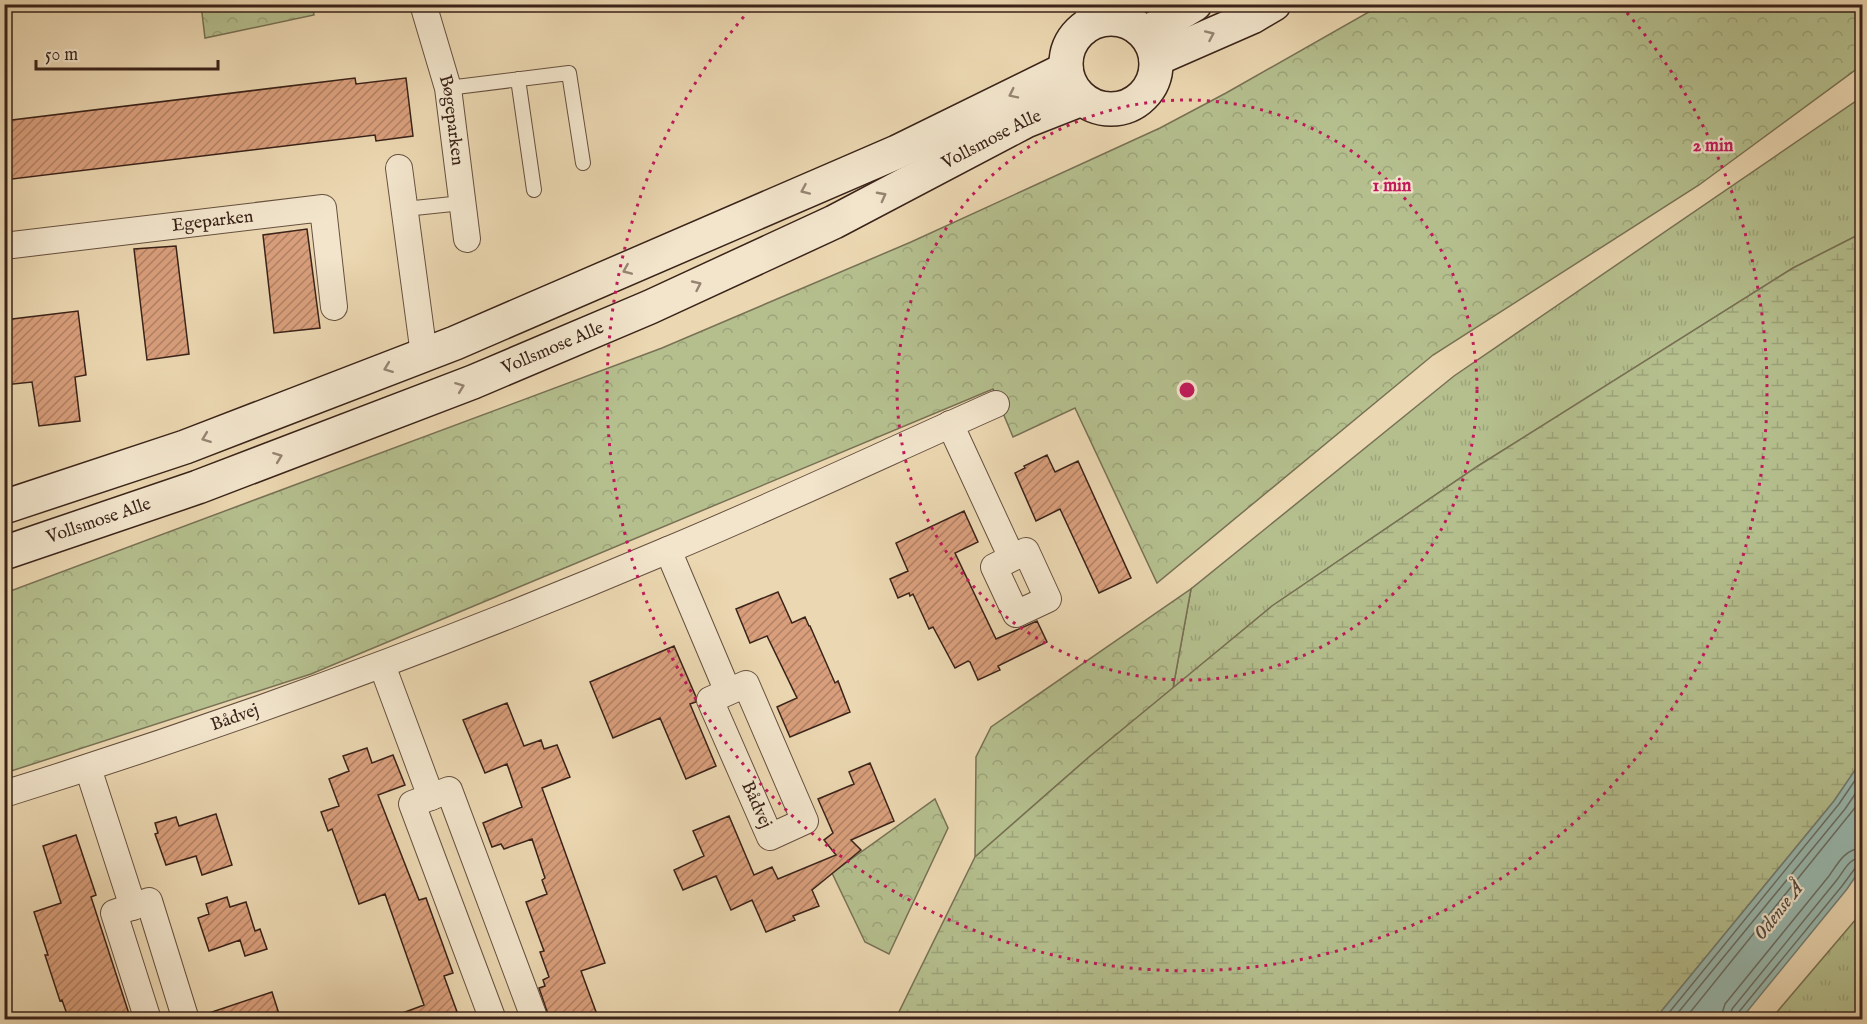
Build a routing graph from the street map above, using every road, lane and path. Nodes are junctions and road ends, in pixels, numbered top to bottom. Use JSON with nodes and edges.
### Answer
{"nodes":[{"id":1,"x":423,"y":4,"type":"edge"},
{"id":2,"x":1196,"y":4,"type":"edge"},
{"id":3,"x":1274,"y":4,"type":"edge"},
{"id":4,"x":1090,"y":14,"type":"edge"},
{"id":5,"x":1151,"y":46,"type":"junction"},
{"id":6,"x":1066,"y":69,"type":"junction"},
{"id":7,"x":518,"y":79,"type":"junction"},
{"id":8,"x":448,"y":88,"type":"junction"},
{"id":9,"x":1082,"y":99,"type":"junction"},
{"id":10,"x":583,"y":163,"type":"dead end"},
{"id":11,"x":399,"y":168,"type":"dead end"},
{"id":12,"x":534,"y":190,"type":"dead end"},
{"id":13,"x":462,"y":202,"type":"junction"},
{"id":14,"x":405,"y":209,"type":"junction"},
{"id":15,"x":467,"y":240,"type":"dead end"},
{"id":16,"x":4,"y":246,"type":"edge"},
{"id":17,"x":334,"y":307,"type":"dead end"},
{"id":18,"x":424,"y":355,"type":"junction"},
{"id":19,"x":996,"y":404,"type":"dead end"},
{"id":20,"x":950,"y":424,"type":"junction"},
{"id":21,"x":4,"y":507,"type":"edge"},
{"id":22,"x":668,"y":550,"type":"junction"},
{"id":23,"x":4,"y":553,"type":"edge"},
{"id":24,"x":1012,"y":558,"type":"dead end"},
{"id":25,"x":382,"y":665,"type":"junction"},
{"id":26,"x":728,"y":692,"type":"junction"},
{"id":27,"x":88,"y":768,"type":"junction"},
{"id":28,"x":4,"y":794,"type":"edge"},
{"id":29,"x":431,"y":797,"type":"junction"},
{"id":30,"x":132,"y":907,"type":"junction"},
{"id":31,"x":148,"y":1020,"type":"edge"},
{"id":32,"x":186,"y":1020,"type":"edge"},
{"id":33,"x":493,"y":1020,"type":"edge"},
{"id":34,"x":535,"y":1020,"type":"edge"}],
"edges":[{"from":1,"to":8,"type":"street","name":"Bøgeparken"},
{"from":2,"to":5,"type":"street"},
{"from":5,"to":3,"type":"street","one_way":true},
{"from":4,"to":5,"type":"street"},
{"from":4,"to":6,"type":"street"},
{"from":5,"to":9,"type":"street"},
{"from":6,"to":9,"type":"street"},
{"from":6,"to":18,"type":"street","name":"Vollsmose Alle","one_way":true},
{"from":7,"to":8,"type":"lane"},
{"from":7,"to":10,"type":"lane"},
{"from":7,"to":12,"type":"lane"},
{"from":8,"to":13,"type":"street","name":"Bøgeparken"},
{"from":23,"to":9,"type":"street","name":"Vollsmose Alle","one_way":true},
{"from":11,"to":14,"type":"street"},
{"from":13,"to":14,"type":"lane"},
{"from":13,"to":15,"type":"street","name":"Bøgeparken"},
{"from":14,"to":18,"type":"street"},
{"from":16,"to":17,"type":"street","name":"Egeparken"},
{"from":18,"to":21,"type":"street","name":"Vollsmose Alle","one_way":true},
{"from":19,"to":20,"type":"street","name":"Bådvej"},
{"from":20,"to":22,"type":"street","name":"Bådvej"},
{"from":20,"to":24,"type":"street"},
{"from":22,"to":25,"type":"street","name":"Bådvej"},
{"from":22,"to":26,"type":"street"},
{"from":25,"to":27,"type":"street","name":"Bådvej"},
{"from":25,"to":29,"type":"street"},
{"from":26,"to":26,"type":"street","name":"Bådvej"},
{"from":27,"to":28,"type":"street","name":"Bådvej"},
{"from":27,"to":30,"type":"street"},
{"from":29,"to":33,"type":"street"},
{"from":29,"to":34,"type":"street"},
{"from":30,"to":31,"type":"street"},
{"from":30,"to":32,"type":"street"}]}
